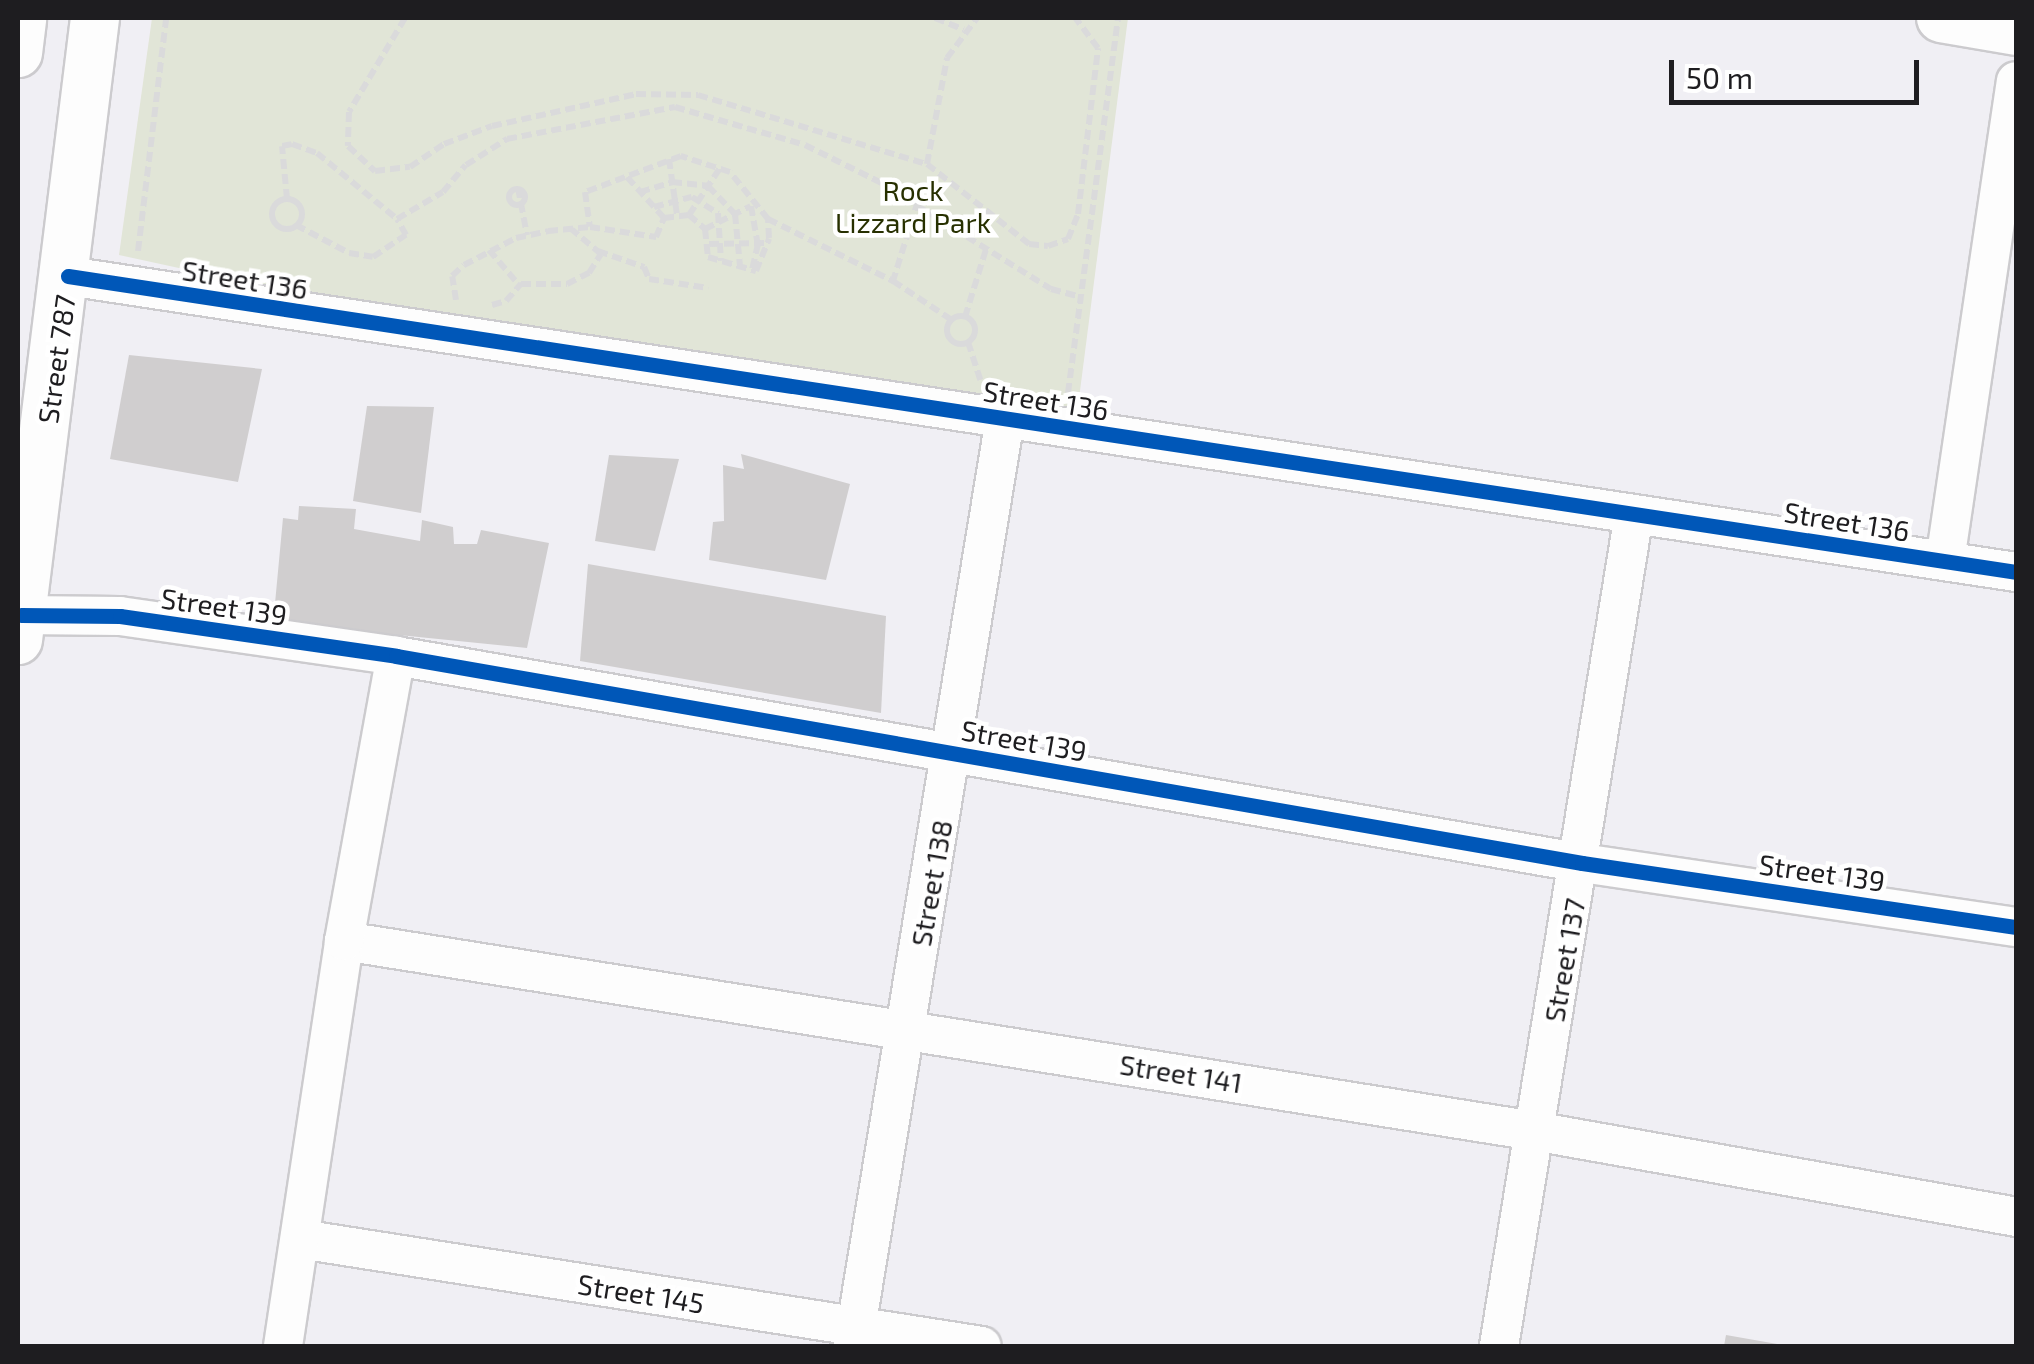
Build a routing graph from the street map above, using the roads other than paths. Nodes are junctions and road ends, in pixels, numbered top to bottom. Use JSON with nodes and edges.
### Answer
{"nodes":[{"id":1,"x":22,"y":18,"type":"edge"},
{"id":2,"x":96,"y":18,"type":"edge"},
{"id":3,"x":1941,"y":18,"type":"edge"},
{"id":4,"x":2016,"y":30,"type":"edge"},
{"id":5,"x":18,"y":53,"type":"edge"},
{"id":6,"x":2016,"y":81,"type":"edge"},
{"id":7,"x":68,"y":276,"type":"junction"},
{"id":8,"x":1005,"y":419,"type":"junction"},
{"id":9,"x":1634,"y":514,"type":"junction"},
{"id":10,"x":1945,"y":561,"type":"junction"},
{"id":11,"x":2016,"y":572,"type":"edge"},
{"id":12,"x":19,"y":628,"type":"edge"},
{"id":13,"x":396,"y":656,"type":"junction"},
{"id":14,"x":953,"y":753,"type":"junction"},
{"id":15,"x":1582,"y":862,"type":"junction"},
{"id":16,"x":2016,"y":927,"type":"edge"},
{"id":17,"x":344,"y":941,"type":"junction"},
{"id":18,"x":907,"y":1028,"type":"junction"},
{"id":19,"x":1534,"y":1130,"type":"junction"},
{"id":20,"x":2016,"y":1217,"type":"edge"},
{"id":21,"x":300,"y":1240,"type":"junction"},
{"id":22,"x":854,"y":1337,"type":"edge"},
{"id":23,"x":282,"y":1346,"type":"edge"},
{"id":24,"x":982,"y":1346,"type":"edge"},
{"id":25,"x":1499,"y":1346,"type":"edge"}],
"edges":[{"from":1,"to":5,"type":"main road"},
{"from":2,"to":7,"type":"main road","name":"Street 787"},
{"from":3,"to":4,"type":"main road"},
{"from":6,"to":10,"type":"street"},
{"from":7,"to":8,"type":"street","name":"Street 136"},
{"from":7,"to":12,"type":"main road","name":"Street 787"},
{"from":8,"to":9,"type":"street","name":"Street 136"},
{"from":8,"to":14,"type":"street","name":"Street 138"},
{"from":9,"to":10,"type":"street","name":"Street 136"},
{"from":9,"to":15,"type":"street","name":"Street 137"},
{"from":10,"to":11,"type":"street","name":"Street 136"},
{"from":12,"to":13,"type":"street","name":"Street 139"},
{"from":13,"to":14,"type":"street","name":"Street 139"},
{"from":13,"to":17,"type":"street"},
{"from":14,"to":15,"type":"street","name":"Street 139"},
{"from":14,"to":18,"type":"street","name":"Street 138"},
{"from":15,"to":16,"type":"street","name":"Street 139"},
{"from":15,"to":19,"type":"street","name":"Street 137"},
{"from":17,"to":18,"type":"street","name":"Street 141"},
{"from":17,"to":21,"type":"street"},
{"from":18,"to":19,"type":"street","name":"Street 141"},
{"from":18,"to":22,"type":"street","name":"Street 138"},
{"from":19,"to":20,"type":"street","name":"Street 141"},
{"from":19,"to":25,"type":"street","name":"Street 137"},
{"from":21,"to":22,"type":"street","name":"Street 145"},
{"from":21,"to":23,"type":"street"},
{"from":22,"to":24,"type":"street","name":"Street 145"}]}
